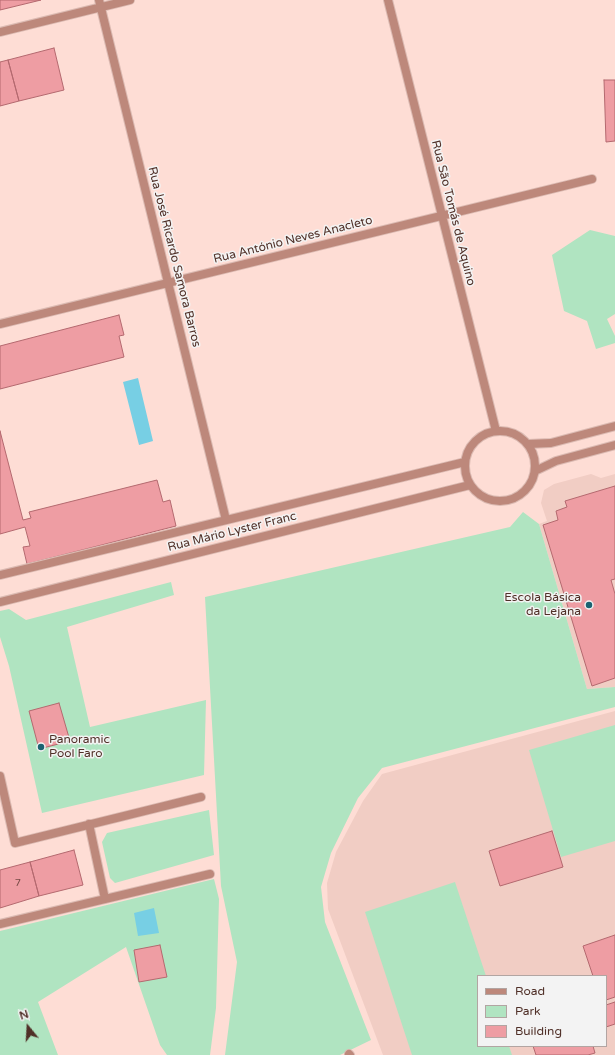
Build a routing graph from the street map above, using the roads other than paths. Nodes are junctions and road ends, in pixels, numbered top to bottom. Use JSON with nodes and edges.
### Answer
{"nodes":[{"id":1,"x":130,"y":0,"type":"edge"},
{"id":2,"x":388,"y":0,"type":"edge"},
{"id":3,"x":100,"y":4,"type":"edge"},
{"id":4,"x":0,"y":32,"type":"edge"},
{"id":5,"x":592,"y":179,"type":"dead end"},
{"id":6,"x":441,"y":216,"type":"junction"},
{"id":7,"x":168,"y":283,"type":"junction"},
{"id":8,"x":0,"y":324,"type":"edge"},
{"id":9,"x":615,"y":426,"type":"edge"},
{"id":10,"x":496,"y":431,"type":"junction"},
{"id":11,"x":528,"y":444,"type":"junction"},
{"id":12,"x":615,"y":445,"type":"edge"},
{"id":13,"x":465,"y":462,"type":"junction"},
{"id":14,"x":535,"y":471,"type":"junction"},
{"id":15,"x":470,"y":485,"type":"junction"},
{"id":16,"x":226,"y":520,"type":"junction"},
{"id":17,"x":0,"y":575,"type":"edge"},
{"id":18,"x":0,"y":602,"type":"edge"},
{"id":19,"x":0,"y":776,"type":"edge"},
{"id":20,"x":201,"y":797,"type":"dead end"},
{"id":21,"x":89,"y":824,"type":"junction"},
{"id":22,"x":210,"y":874,"type":"dead end"},
{"id":23,"x":105,"y":899,"type":"junction"},
{"id":24,"x":0,"y":924,"type":"edge"}],
"edges":[{"from":1,"to":3,"type":"street"},
{"from":2,"to":6,"type":"street","name":"Rua São Tomás de Aquino"},
{"from":3,"to":4,"type":"street"},
{"from":3,"to":7,"type":"street","name":"Rua José Ricardo Samora Barros"},
{"from":5,"to":6,"type":"street","name":"Rua António Neves Anacleto"},
{"from":6,"to":7,"type":"street","name":"Rua António Neves Anacleto"},
{"from":6,"to":10,"type":"street","name":"Rua São Tomás de Aquino"},
{"from":7,"to":8,"type":"street","name":"Rua António Neves Anacleto"},
{"from":7,"to":16,"type":"street","name":"Rua José Ricardo Samora Barros"},
{"from":9,"to":11,"type":"street"},
{"from":10,"to":11,"type":"street"},
{"from":10,"to":13,"type":"street"},
{"from":11,"to":14,"type":"street"},
{"from":12,"to":14,"type":"street"},
{"from":13,"to":15,"type":"street"},
{"from":13,"to":16,"type":"street","name":"Rua Mário Lyster Franc"},
{"from":14,"to":15,"type":"street"},
{"from":15,"to":18,"type":"street","name":"Rua Mário Lyster Franc"},
{"from":16,"to":17,"type":"street","name":"Rua Mário Lyster Franc"},
{"from":19,"to":21,"type":"street"},
{"from":20,"to":21,"type":"street"},
{"from":21,"to":23,"type":"street"},
{"from":22,"to":23,"type":"street"},
{"from":23,"to":24,"type":"street"}]}
